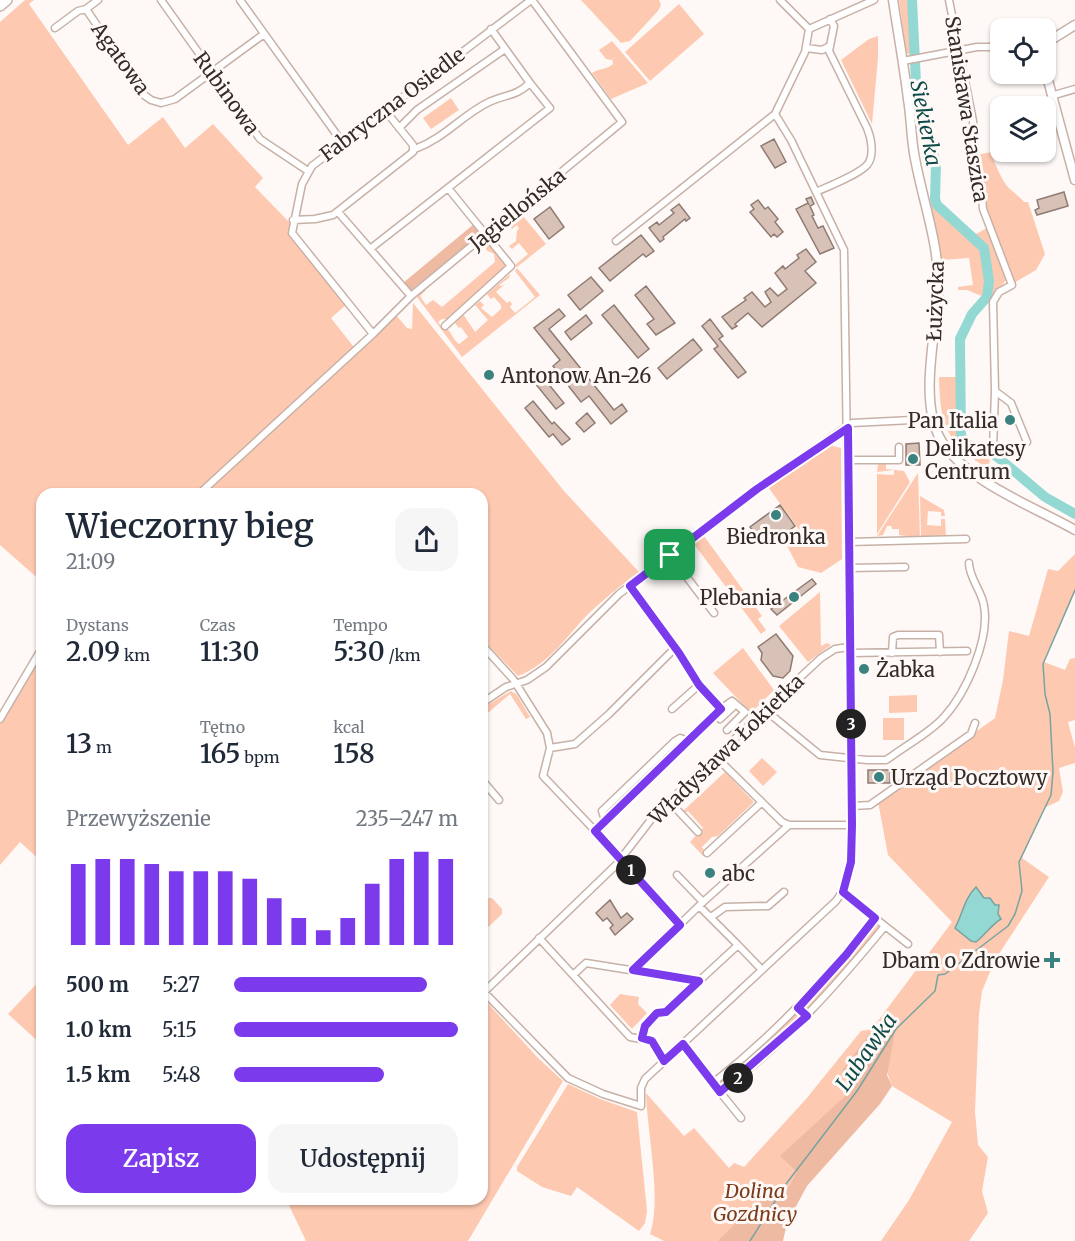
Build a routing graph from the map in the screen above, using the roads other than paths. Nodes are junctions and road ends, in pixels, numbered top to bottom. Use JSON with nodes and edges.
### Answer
{"nodes":[{"id":1,"x":7,"y":0,"type":"edge"},
{"id":2,"x":98,"y":0,"type":"edge"},
{"id":3,"x":160,"y":0,"type":"edge"},
{"id":4,"x":240,"y":0,"type":"edge"},
{"id":5,"x":532,"y":0,"type":"edge"},
{"id":6,"x":780,"y":0,"type":"edge"},
{"id":7,"x":874,"y":0,"type":"edge"},
{"id":8,"x":893,"y":0,"type":"edge"},
{"id":9,"x":949,"y":0,"type":"edge"},
{"id":10,"x":0,"y":6,"type":"edge"},
{"id":11,"x":86,"y":9,"type":"junction"},
{"id":12,"x":830,"y":19,"type":"junction"},
{"id":13,"x":1075,"y":25,"type":"edge"},
{"id":14,"x":55,"y":28,"type":"dead end"},
{"id":15,"x":809,"y":28,"type":"junction"},
{"id":16,"x":491,"y":29,"type":"junction"},
{"id":17,"x":264,"y":34,"type":"junction"},
{"id":18,"x":1056,"y":37,"type":"edge"},
{"id":19,"x":830,"y":46,"type":"junction"},
{"id":20,"x":990,"y":47,"type":"edge"},
{"id":21,"x":806,"y":48,"type":"junction"},
{"id":22,"x":505,"y":49,"type":"junction"},
{"id":23,"x":958,"y":50,"type":"junction"},
{"id":24,"x":907,"y":60,"type":"junction"},
{"id":25,"x":213,"y":73,"type":"junction"},
{"id":26,"x":530,"y":83,"type":"junction"},
{"id":27,"x":1048,"y":84,"type":"edge"},
{"id":28,"x":1075,"y":89,"type":"edge"},
{"id":29,"x":1051,"y":96,"type":"joint"},
{"id":30,"x":384,"y":110,"type":"junction"},
{"id":31,"x":776,"y":114,"type":"junction"},
{"id":32,"x":1056,"y":114,"type":"edge"},
{"id":33,"x":399,"y":128,"type":"junction"},
{"id":34,"x":342,"y":142,"type":"junction"},
{"id":35,"x":415,"y":149,"type":"junction"},
{"id":36,"x":308,"y":171,"type":"junction"},
{"id":37,"x":1075,"y":180,"type":"edge"},
{"id":38,"x":448,"y":188,"type":"junction"},
{"id":39,"x":816,"y":192,"type":"junction"},
{"id":40,"x":338,"y":212,"type":"junction"},
{"id":41,"x":293,"y":220,"type":"junction"},
{"id":42,"x":485,"y":235,"type":"junction"},
{"id":43,"x":616,"y":241,"type":"dead end"},
{"id":44,"x":370,"y":249,"type":"junction"},
{"id":45,"x":411,"y":296,"type":"junction"},
{"id":46,"x":445,"y":326,"type":"dead end"},
{"id":47,"x":373,"y":334,"type":"junction"},
{"id":48,"x":995,"y":391,"type":"junction"},
{"id":49,"x":932,"y":419,"type":"junction"},
{"id":50,"x":848,"y":428,"type":"junction"},
{"id":51,"x":1027,"y":442,"type":"dead end"},
{"id":52,"x":899,"y":447,"type":"dead end"},
{"id":53,"x":993,"y":449,"type":"dead end"},
{"id":54,"x":847,"y":460,"type":"junction"},
{"id":55,"x":206,"y":488,"type":"edge"},
{"id":56,"x":1075,"y":530,"type":"edge"},
{"id":57,"x":966,"y":539,"type":"dead end"},
{"id":58,"x":848,"y":542,"type":"junction"},
{"id":59,"x":670,"y":555,"type":"junction"},
{"id":60,"x":969,"y":563,"type":"dead end"},
{"id":61,"x":905,"y":567,"type":"dead end"},
{"id":62,"x":848,"y":568,"type":"junction"},
{"id":63,"x":630,"y":586,"type":"junction"},
{"id":64,"x":714,"y":614,"type":"dead end"},
{"id":65,"x":675,"y":648,"type":"junction"},
{"id":66,"x":849,"y":650,"type":"junction"},
{"id":67,"x":968,"y":651,"type":"dead end"},
{"id":68,"x":488,"y":652,"type":"edge"},
{"id":69,"x":892,"y":652,"type":"junction"},
{"id":70,"x":940,"y":652,"type":"junction"},
{"id":71,"x":36,"y":658,"type":"edge"},
{"id":72,"x":516,"y":684,"type":"junction"},
{"id":73,"x":699,"y":684,"type":"junction"},
{"id":74,"x":488,"y":699,"type":"edge"},
{"id":75,"x":733,"y":707,"type":"dead end"},
{"id":76,"x":672,"y":709,"type":"dead end"},
{"id":77,"x":721,"y":709,"type":"junction"},
{"id":78,"x":765,"y":710,"type":"junction"},
{"id":79,"x":716,"y":715,"type":"junction"},
{"id":80,"x":0,"y":719,"type":"edge"},
{"id":81,"x":975,"y":723,"type":"dead end"},
{"id":82,"x":727,"y":730,"type":"dead end"},
{"id":83,"x":550,"y":748,"type":"junction"},
{"id":84,"x":716,"y":757,"type":"junction"},
{"id":85,"x":851,"y":760,"type":"junction"},
{"id":86,"x":488,"y":787,"type":"edge"},
{"id":87,"x":499,"y":800,"type":"dead end"},
{"id":88,"x":669,"y":801,"type":"junction"},
{"id":89,"x":761,"y":803,"type":"junction"},
{"id":90,"x":852,"y":806,"type":"junction"},
{"id":91,"x":789,"y":825,"type":"junction"},
{"id":92,"x":852,"y":825,"type":"junction"},
{"id":93,"x":595,"y":831,"type":"junction"},
{"id":94,"x":698,"y":832,"type":"dead end"},
{"id":95,"x":707,"y":853,"type":"dead end"},
{"id":96,"x":622,"y":859,"type":"junction"},
{"id":97,"x":677,"y":875,"type":"dead end"},
{"id":98,"x":784,"y":892,"type":"dead end"},
{"id":99,"x":843,"y":892,"type":"junction"},
{"id":100,"x":701,"y":904,"type":"junction"},
{"id":101,"x":711,"y":918,"type":"junction"},
{"id":102,"x":875,"y":918,"type":"junction"},
{"id":103,"x":680,"y":925,"type":"junction"},
{"id":104,"x":885,"y":926,"type":"junction"},
{"id":105,"x":539,"y":938,"type":"junction"},
{"id":106,"x":908,"y":944,"type":"dead end"},
{"id":107,"x":738,"y":945,"type":"junction"},
{"id":108,"x":633,"y":970,"type":"junction"},
{"id":109,"x":762,"y":970,"type":"junction"},
{"id":110,"x":573,"y":975,"type":"junction"},
{"id":111,"x":699,"y":981,"type":"junction"},
{"id":112,"x":488,"y":986,"type":"edge"},
{"id":113,"x":488,"y":996,"type":"edge"},
{"id":114,"x":798,"y":1008,"type":"junction"},
{"id":115,"x":807,"y":1016,"type":"junction"},
{"id":116,"x":642,"y":1038,"type":"junction"},
{"id":117,"x":683,"y":1044,"type":"junction"},
{"id":118,"x":664,"y":1061,"type":"junction"},
{"id":119,"x":713,"y":1083,"type":"junction"},
{"id":120,"x":720,"y":1092,"type":"junction"},
{"id":121,"x":741,"y":1118,"type":"dead end"}],
"edges":[{"from":1,"to":10,"type":"main road"},
{"from":2,"to":11,"type":"street","name":"Agatowa"},
{"from":3,"to":25,"type":"street","name":"Rubinowa"},
{"from":4,"to":17,"type":"street"},
{"from":5,"to":16,"type":"street","name":"Fabryczna Osiedle"},
{"from":5,"to":42,"type":"street","name":"Jagiellońska"},
{"from":6,"to":15,"type":"street"},
{"from":7,"to":12,"type":"street"},
{"from":8,"to":24,"type":"street","name":"Łużycka"},
{"from":9,"to":23,"type":"street","name":"Stanisława Staszica"},
{"from":11,"to":14,"type":"street","name":"Agatowa"},
{"from":11,"to":25,"type":"street","name":"Agatowa"},
{"from":12,"to":15,"type":"street"},
{"from":12,"to":19,"type":"street"},
{"from":13,"to":18,"type":"street"},
{"from":15,"to":21,"type":"street"},
{"from":16,"to":22,"type":"street"},
{"from":16,"to":30,"type":"street","name":"Fabryczna Osiedle"},
{"from":17,"to":25,"type":"street"},
{"from":17,"to":34,"type":"street"},
{"from":19,"to":21,"type":"street"},
{"from":19,"to":39,"type":"street"},
{"from":20,"to":23,"type":"street"},
{"from":21,"to":31,"type":"street"},
{"from":22,"to":26,"type":"street"},
{"from":22,"to":33,"type":"street"},
{"from":23,"to":24,"type":"street"},
{"from":23,"to":48,"type":"street","name":"Stanisława Staszica"},
{"from":24,"to":49,"type":"street","name":"Łużycka"},
{"from":25,"to":36,"type":"street","name":"Rubinowa"},
{"from":26,"to":35,"type":"street"},
{"from":26,"to":38,"type":"street"},
{"from":27,"to":29,"type":"street"},
{"from":28,"to":29,"type":"street"},
{"from":30,"to":33,"type":"street"},
{"from":30,"to":34,"type":"street","name":"Fabryczna Osiedle"},
{"from":31,"to":39,"type":"street"},
{"from":31,"to":43,"type":"street"},
{"from":32,"to":37,"type":"street"},
{"from":33,"to":35,"type":"street"},
{"from":34,"to":36,"type":"street","name":"Fabryczna Osiedle"},
{"from":35,"to":40,"type":"street"},
{"from":36,"to":41,"type":"street","name":"Fabryczna Osiedle"},
{"from":38,"to":42,"type":"street"},
{"from":38,"to":44,"type":"street"},
{"from":39,"to":50,"type":"street"},
{"from":40,"to":41,"type":"street"},
{"from":40,"to":44,"type":"street"},
{"from":41,"to":47,"type":"street","name":"Fabryczna Osiedle"},
{"from":42,"to":45,"type":"street","name":"Jagiellońska"},
{"from":42,"to":46,"type":"street"},
{"from":44,"to":45,"type":"street"},
{"from":45,"to":47,"type":"street","name":"Jagiellońska"},
{"from":47,"to":55,"type":"street","name":"Jagiellońska"},
{"from":48,"to":51,"type":"street"},
{"from":48,"to":53,"type":"street"},
{"from":49,"to":50,"type":"street"},
{"from":49,"to":56,"type":"street","name":"Łużycka"},
{"from":50,"to":54,"type":"street"},
{"from":50,"to":59,"type":"street"},
{"from":52,"to":54,"type":"street"},
{"from":54,"to":58,"type":"street"},
{"from":57,"to":58,"type":"street"},
{"from":58,"to":62,"type":"street"},
{"from":59,"to":63,"type":"street"},
{"from":59,"to":64,"type":"street"},
{"from":60,"to":85,"type":"street"},
{"from":61,"to":62,"type":"street"},
{"from":62,"to":66,"type":"street"},
{"from":63,"to":65,"type":"street"},
{"from":63,"to":72,"type":"street"},
{"from":65,"to":73,"type":"street"},
{"from":65,"to":83,"type":"street"},
{"from":66,"to":69,"type":"street","name":"Władysława Łokietka"},
{"from":66,"to":78,"type":"street","name":"Władysława Łokietka"},
{"from":66,"to":85,"type":"street"},
{"from":67,"to":70,"type":"street","name":"Władysława Łokietka"},
{"from":68,"to":72,"type":"street"},
{"from":69,"to":70,"type":"street","name":"Władysława Łokietka"},
{"from":69,"to":70,"type":"street"},
{"from":71,"to":80,"type":"street"},
{"from":72,"to":74,"type":"street"},
{"from":72,"to":83,"type":"street"},
{"from":73,"to":76,"type":"street"},
{"from":73,"to":77,"type":"street"},
{"from":75,"to":79,"type":"street"},
{"from":77,"to":79,"type":"street"},
{"from":77,"to":82,"type":"street"},
{"from":78,"to":84,"type":"street","name":"Władysława Łokietka"},
{"from":78,"to":85,"type":"street"},
{"from":79,"to":93,"type":"street"},
{"from":81,"to":90,"type":"street"},
{"from":83,"to":93,"type":"street"},
{"from":84,"to":88,"type":"street","name":"Władysława Łokietka"},
{"from":84,"to":89,"type":"street"},
{"from":85,"to":90,"type":"street"},
{"from":86,"to":87,"type":"street"},
{"from":88,"to":94,"type":"street"},
{"from":88,"to":96,"type":"street","name":"Władysława Łokietka"},
{"from":89,"to":91,"type":"street"},
{"from":89,"to":95,"type":"street"},
{"from":90,"to":92,"type":"street"},
{"from":91,"to":92,"type":"street"},
{"from":91,"to":100,"type":"street"},
{"from":92,"to":99,"type":"street"},
{"from":93,"to":96,"type":"street"},
{"from":96,"to":103,"type":"street"},
{"from":96,"to":105,"type":"street","name":"Władysława Łokietka"},
{"from":97,"to":100,"type":"street"},
{"from":98,"to":101,"type":"street"},
{"from":99,"to":102,"type":"street"},
{"from":99,"to":109,"type":"street"},
{"from":100,"to":101,"type":"street"},
{"from":100,"to":103,"type":"street"},
{"from":101,"to":107,"type":"street"},
{"from":102,"to":104,"type":"street"},
{"from":102,"to":114,"type":"street"},
{"from":103,"to":108,"type":"street"},
{"from":104,"to":106,"type":"street"},
{"from":104,"to":115,"type":"street"},
{"from":105,"to":110,"type":"street"},
{"from":105,"to":112,"type":"street","name":"Władysława Łokietka"},
{"from":107,"to":109,"type":"street"},
{"from":107,"to":111,"type":"street"},
{"from":108,"to":110,"type":"street"},
{"from":108,"to":111,"type":"street"},
{"from":109,"to":117,"type":"street"},
{"from":110,"to":116,"type":"street"},
{"from":111,"to":116,"type":"street"},
{"from":113,"to":118,"type":"street"},
{"from":114,"to":115,"type":"street"},
{"from":114,"to":119,"type":"street"},
{"from":115,"to":120,"type":"street"},
{"from":116,"to":118,"type":"street"},
{"from":117,"to":118,"type":"street"},
{"from":117,"to":119,"type":"street"},
{"from":119,"to":120,"type":"street"},
{"from":120,"to":121,"type":"street"}]}
